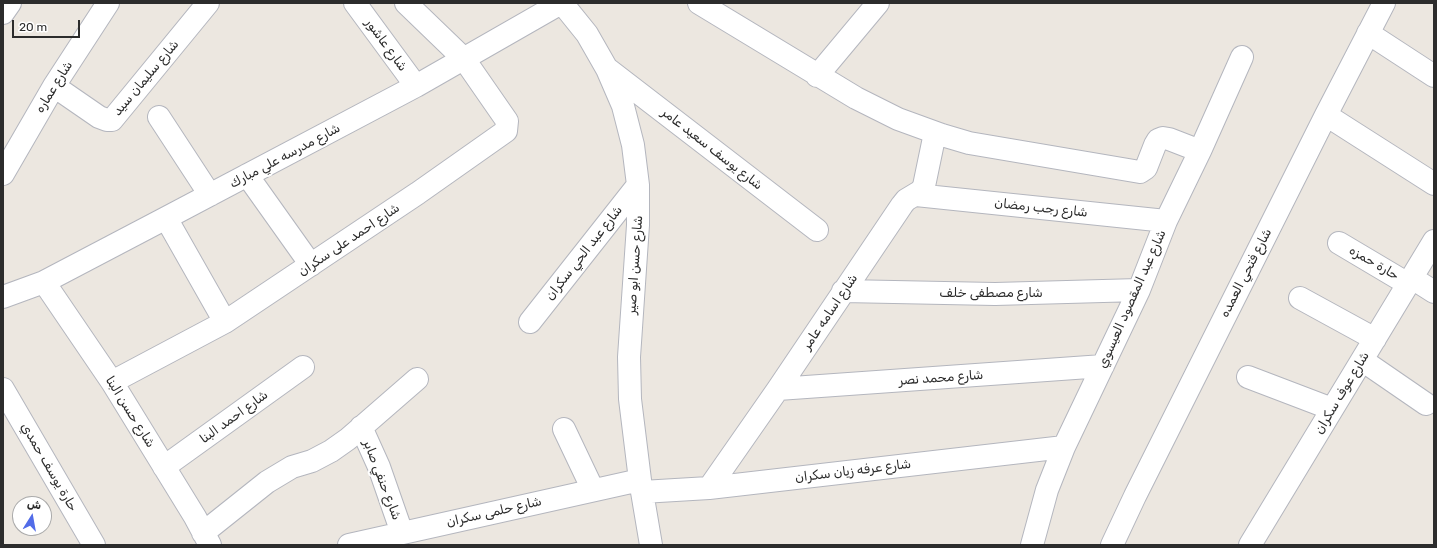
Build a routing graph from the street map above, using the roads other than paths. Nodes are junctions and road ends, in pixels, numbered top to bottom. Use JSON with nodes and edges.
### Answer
{"nodes":[{"id":1,"x":10,"y":3,"type":"edge"},
{"id":2,"x":108,"y":3,"type":"edge"},
{"id":3,"x":208,"y":3,"type":"edge"},
{"id":4,"x":355,"y":3,"type":"edge"},
{"id":5,"x":406,"y":3,"type":"edge"},
{"id":6,"x":561,"y":3,"type":"edge"},
{"id":7,"x":699,"y":3,"type":"edge"},
{"id":8,"x":878,"y":3,"type":"edge"},
{"id":9,"x":1384,"y":3,"type":"edge"},
{"id":10,"x":3,"y":13,"type":"edge"},
{"id":11,"x":1368,"y":33,"type":"junction"},
{"id":12,"x":1242,"y":57,"type":"dead end"},
{"id":13,"x":464,"y":59,"type":"junction"},
{"id":14,"x":607,"y":69,"type":"junction"},
{"id":15,"x":817,"y":76,"type":"junction"},
{"id":16,"x":1434,"y":76,"type":"edge"},
{"id":17,"x":54,"y":86,"type":"junction"},
{"id":18,"x":416,"y":86,"type":"junction"},
{"id":19,"x":1326,"y":115,"type":"junction"},
{"id":20,"x":159,"y":117,"type":"dead end"},
{"id":21,"x":936,"y":133,"type":"junction"},
{"id":22,"x":1200,"y":152,"type":"junction"},
{"id":23,"x":3,"y":174,"type":"edge"},
{"id":24,"x":247,"y":175,"type":"junction"},
{"id":25,"x":1434,"y":184,"type":"edge"},
{"id":26,"x":638,"y":185,"type":"junction"},
{"id":27,"x":916,"y":194,"type":"junction"},
{"id":28,"x":210,"y":195,"type":"junction"},
{"id":29,"x":166,"y":218,"type":"junction"},
{"id":30,"x":1166,"y":222,"type":"junction"},
{"id":31,"x":817,"y":230,"type":"dead end"},
{"id":32,"x":1434,"y":241,"type":"edge"},
{"id":33,"x":1339,"y":243,"type":"dead end"},
{"id":34,"x":311,"y":265,"type":"junction"},
{"id":35,"x":1410,"y":281,"type":"junction"},
{"id":36,"x":44,"y":282,"type":"junction"},
{"id":37,"x":1139,"y":290,"type":"junction"},
{"id":38,"x":843,"y":291,"type":"junction"},
{"id":39,"x":1434,"y":292,"type":"edge"},
{"id":40,"x":3,"y":297,"type":"edge"},
{"id":41,"x":1300,"y":298,"type":"dead end"},
{"id":42,"x":225,"y":322,"type":"junction"},
{"id":43,"x":530,"y":322,"type":"dead end"},
{"id":44,"x":1375,"y":338,"type":"junction"},
{"id":45,"x":1362,"y":360,"type":"junction"},
{"id":46,"x":303,"y":366,"type":"dead end"},
{"id":47,"x":1103,"y":366,"type":"junction"},
{"id":48,"x":1248,"y":377,"type":"dead end"},
{"id":49,"x":417,"y":379,"type":"dead end"},
{"id":50,"x":112,"y":382,"type":"junction"},
{"id":51,"x":3,"y":389,"type":"edge"},
{"id":52,"x":778,"y":389,"type":"junction"},
{"id":53,"x":1426,"y":404,"type":"dead end"},
{"id":54,"x":1332,"y":409,"type":"junction"},
{"id":55,"x":361,"y":427,"type":"junction"},
{"id":56,"x":564,"y":429,"type":"dead end"},
{"id":57,"x":1064,"y":446,"type":"junction"},
{"id":58,"x":164,"y":467,"type":"junction"},
{"id":59,"x":641,"y":486,"type":"junction"},
{"id":60,"x":708,"y":488,"type":"junction"},
{"id":61,"x":593,"y":490,"type":"junction"},
{"id":62,"x":402,"y":533,"type":"junction"},
{"id":63,"x":207,"y":539,"type":"edge"},
{"id":64,"x":94,"y":545,"type":"edge"},
{"id":65,"x":348,"y":545,"type":"edge"},
{"id":66,"x":651,"y":545,"type":"edge"},
{"id":67,"x":1032,"y":545,"type":"edge"},
{"id":68,"x":1112,"y":545,"type":"edge"},
{"id":69,"x":1250,"y":545,"type":"edge"}],
"edges":[{"from":1,"to":10,"type":"street"},
{"from":2,"to":17,"type":"street","name":"شارع عماره"},
{"from":3,"to":17,"type":"street","name":"شارع سليمان سيد"},
{"from":4,"to":18,"type":"street","name":"شارع عاشور"},
{"from":5,"to":13,"type":"street","name":"شارع احمد على سكران"},
{"from":6,"to":13,"type":"street","name":"شارع مدرسه علي مبارك"},
{"from":6,"to":14,"type":"street","name":"شارع حسن ابو صير"},
{"from":7,"to":15,"type":"street"},
{"from":8,"to":15,"type":"street"},
{"from":9,"to":11,"type":"street","name":"شارع فتحي العمده"},
{"from":11,"to":16,"type":"street"},
{"from":11,"to":19,"type":"street","name":"شارع فتحي العمده"},
{"from":12,"to":22,"type":"street","name":"شارع عبد المقصود العيسوي"},
{"from":13,"to":18,"type":"street","name":"شارع مدرسه علي مبارك"},
{"from":13,"to":34,"type":"street","name":"شارع احمد على سكران"},
{"from":14,"to":26,"type":"street","name":"شارع حسن ابو صير"},
{"from":14,"to":31,"type":"street","name":"شارع يوسف سعيد عامر"},
{"from":15,"to":21,"type":"street"},
{"from":17,"to":23,"type":"street","name":"شارع عماره"},
{"from":18,"to":24,"type":"street","name":"شارع مدرسه علي مبارك"},
{"from":19,"to":25,"type":"street"},
{"from":19,"to":68,"type":"street","name":"شارع فتحي العمده"},
{"from":20,"to":28,"type":"street"},
{"from":21,"to":22,"type":"street"},
{"from":21,"to":27,"type":"street","name":"شارع اسامه عامر"},
{"from":22,"to":30,"type":"street","name":"شارع عبد المقصود العيسوي"},
{"from":24,"to":28,"type":"street","name":"شارع مدرسه علي مبارك"},
{"from":24,"to":34,"type":"street"},
{"from":26,"to":43,"type":"street","name":"شارع عبد الحي سكران"},
{"from":26,"to":59,"type":"street","name":"شارع حسن ابو صير"},
{"from":27,"to":30,"type":"street","name":"شارع رجب رمضان"},
{"from":27,"to":38,"type":"street","name":"شارع اسامه عامر"},
{"from":28,"to":29,"type":"street","name":"شارع مدرسه علي مبارك"},
{"from":29,"to":36,"type":"street","name":"شارع مدرسه علي مبارك"},
{"from":29,"to":42,"type":"street"},
{"from":30,"to":37,"type":"street","name":"شارع عبد المقصود العيسوي"},
{"from":32,"to":35,"type":"street","name":"شارع عوف سكران"},
{"from":33,"to":35,"type":"street","name":"حارة حمزه"},
{"from":34,"to":42,"type":"street","name":"شارع احمد على سكران"},
{"from":35,"to":39,"type":"street","name":"حارة حمزه"},
{"from":35,"to":44,"type":"street","name":"شارع عوف سكران"},
{"from":36,"to":40,"type":"street","name":"شارع مدرسه علي مبارك"},
{"from":36,"to":50,"type":"street","name":"شارع حسن البنا"},
{"from":37,"to":38,"type":"street","name":"شارع مصطفى خلف"},
{"from":37,"to":47,"type":"street","name":"شارع عبد المقصود العيسوي"},
{"from":38,"to":52,"type":"street","name":"شارع اسامه عامر"},
{"from":41,"to":44,"type":"street"},
{"from":42,"to":50,"type":"street","name":"شارع احمد على سكران"},
{"from":44,"to":45,"type":"street","name":"شارع عوف سكران"},
{"from":45,"to":53,"type":"street"},
{"from":45,"to":54,"type":"street","name":"شارع عوف سكران"},
{"from":46,"to":58,"type":"street","name":"شارع احمد البنا"},
{"from":47,"to":52,"type":"street","name":"شارع محمد نصر"},
{"from":47,"to":57,"type":"street","name":"شارع عبد المقصود العيسوي"},
{"from":48,"to":54,"type":"street"},
{"from":49,"to":55,"type":"street"},
{"from":50,"to":58,"type":"street","name":"شارع حسن البنا"},
{"from":51,"to":64,"type":"street","name":"حارة يوسف حمدي"},
{"from":52,"to":60,"type":"street","name":"شارع اسامه عامر"},
{"from":54,"to":69,"type":"street","name":"شارع عوف سكران"},
{"from":55,"to":62,"type":"street","name":"شارع حنفي صابر"},
{"from":55,"to":63,"type":"street"},
{"from":56,"to":61,"type":"street"},
{"from":57,"to":60,"type":"street","name":"شارع عرفه زيان سكران"},
{"from":57,"to":67,"type":"street","name":"شارع عبد المقصود العيسوي"},
{"from":58,"to":63,"type":"street","name":"شارع حسن البنا"},
{"from":59,"to":60,"type":"street","name":"شارع عرفه زيان سكران"},
{"from":59,"to":61,"type":"street","name":"شارع حلمى سكران"},
{"from":59,"to":66,"type":"street","name":"شارع حسن ابو صير"},
{"from":61,"to":62,"type":"street","name":"شارع حلمى سكران"},
{"from":62,"to":65,"type":"street","name":"شارع حلمى سكران"}]}
